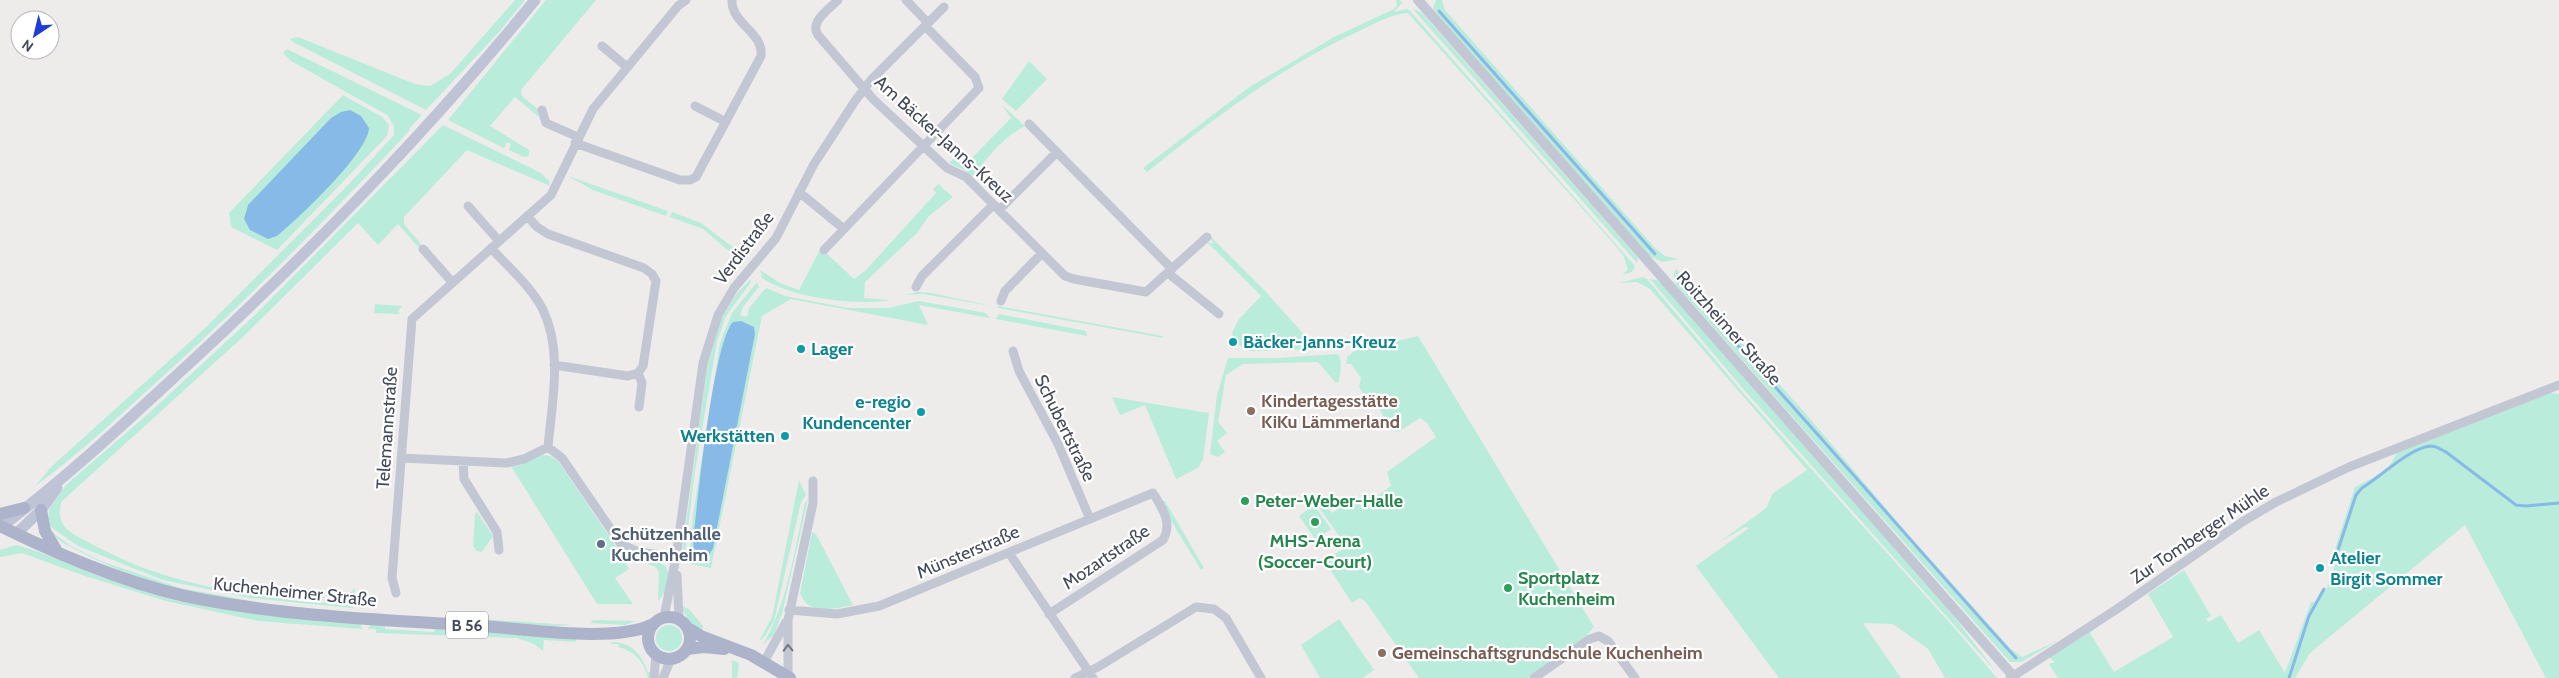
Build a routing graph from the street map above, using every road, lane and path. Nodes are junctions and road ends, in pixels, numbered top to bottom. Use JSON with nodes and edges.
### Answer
{"nodes":[{"id":1,"x":536,"y":0,"type":"edge"},
{"id":2,"x":686,"y":0,"type":"edge"},
{"id":3,"x":732,"y":0,"type":"edge"},
{"id":4,"x":838,"y":0,"type":"edge"},
{"id":5,"x":906,"y":0,"type":"edge"},
{"id":6,"x":1418,"y":0,"type":"edge"},
{"id":7,"x":944,"y":7,"type":"dead end"},
{"id":8,"x":927,"y":24,"type":"junction"},
{"id":9,"x":602,"y":46,"type":"dead end"},
{"id":10,"x":627,"y":67,"type":"junction"},
{"id":11,"x":864,"y":89,"type":"junction"},
{"id":12,"x":695,"y":106,"type":"dead end"},
{"id":13,"x":542,"y":110,"type":"dead end"},
{"id":14,"x":726,"y":122,"type":"junction"},
{"id":15,"x":1029,"y":124,"type":"dead end"},
{"id":16,"x":577,"y":140,"type":"junction"},
{"id":17,"x":923,"y":144,"type":"junction"},
{"id":18,"x":1057,"y":152,"type":"junction"},
{"id":19,"x":799,"y":192,"type":"junction"},
{"id":20,"x":468,"y":206,"type":"dead end"},
{"id":21,"x":996,"y":208,"type":"junction"},
{"id":22,"x":527,"y":216,"type":"junction"},
{"id":23,"x":844,"y":229,"type":"junction"},
{"id":24,"x":1206,"y":237,"type":"dead end"},
{"id":25,"x":499,"y":241,"type":"junction"},
{"id":26,"x":491,"y":248,"type":"junction"},
{"id":27,"x":423,"y":249,"type":"dead end"},
{"id":28,"x":824,"y":250,"type":"dead end"},
{"id":29,"x":1042,"y":254,"type":"junction"},
{"id":30,"x":1170,"y":271,"type":"junction"},
{"id":31,"x":452,"y":282,"type":"junction"},
{"id":32,"x":916,"y":287,"type":"dead end"},
{"id":33,"x":1001,"y":301,"type":"dead end"},
{"id":34,"x":1220,"y":314,"type":"dead end"},
{"id":35,"x":1013,"y":350,"type":"dead end"},
{"id":36,"x":554,"y":365,"type":"junction"},
{"id":37,"x":638,"y":373,"type":"junction"},
{"id":38,"x":2559,"y":385,"type":"edge"},
{"id":39,"x":639,"y":407,"type":"dead end"},
{"id":40,"x":552,"y":449,"type":"junction"},
{"id":41,"x":401,"y":458,"type":"junction"},
{"id":42,"x":463,"y":462,"type":"junction"},
{"id":43,"x":67,"y":474,"type":"junction"},
{"id":44,"x":813,"y":481,"type":"dead end"},
{"id":45,"x":1153,"y":493,"type":"joint"},
{"id":46,"x":24,"y":508,"type":"junction"},
{"id":47,"x":41,"y":510,"type":"junction"},
{"id":48,"x":0,"y":514,"type":"edge"},
{"id":49,"x":1090,"y":519,"type":"junction"},
{"id":50,"x":1,"y":526,"type":"edge"},
{"id":51,"x":16,"y":534,"type":"junction"},
{"id":52,"x":499,"y":550,"type":"dead end"},
{"id":53,"x":1009,"y":552,"type":"junction"},
{"id":54,"x":58,"y":553,"type":"junction"},
{"id":55,"x":676,"y":557,"type":"junction"},
{"id":56,"x":396,"y":593,"type":"dead end"},
{"id":57,"x":789,"y":610,"type":"junction"},
{"id":58,"x":1049,"y":614,"type":"junction"},
{"id":59,"x":664,"y":617,"type":"junction"},
{"id":60,"x":788,"y":620,"type":"junction"},
{"id":61,"x":683,"y":624,"type":"junction"},
{"id":62,"x":651,"y":625,"type":"junction"},
{"id":63,"x":582,"y":633,"type":"junction"},
{"id":64,"x":687,"y":649,"type":"junction"},
{"id":65,"x":738,"y":650,"type":"junction"},
{"id":66,"x":653,"y":651,"type":"junction"},
{"id":67,"x":672,"y":659,"type":"junction"},
{"id":68,"x":764,"y":662,"type":"junction"},
{"id":69,"x":1091,"y":675,"type":"edge"},
{"id":70,"x":789,"y":677,"type":"edge"},
{"id":71,"x":2013,"y":677,"type":"edge"},
{"id":72,"x":654,"y":678,"type":"edge"},
{"id":73,"x":663,"y":678,"type":"edge"},
{"id":74,"x":1076,"y":678,"type":"edge"},
{"id":75,"x":1261,"y":678,"type":"edge"},
{"id":76,"x":1534,"y":678,"type":"edge"},
{"id":77,"x":1635,"y":678,"type":"edge"}],
"edges":[{"from":1,"to":43,"type":"main road"},
{"from":2,"to":10,"type":"street","name":"Telemannstraße"},
{"from":3,"to":14,"type":"street"},
{"from":4,"to":11,"type":"street","name":"Am Bäcker-Janns-Kreuz"},
{"from":5,"to":8,"type":"street"},
{"from":6,"to":71,"type":"street","name":"Roitzheimer Straße"},
{"from":7,"to":8,"type":"street","name":"Verdistraße"},
{"from":8,"to":11,"type":"street","name":"Verdistraße"},
{"from":8,"to":17,"type":"street"},
{"from":9,"to":10,"type":"street"},
{"from":10,"to":16,"type":"street","name":"Telemannstraße"},
{"from":11,"to":17,"type":"street","name":"Am Bäcker-Janns-Kreuz"},
{"from":11,"to":19,"type":"street","name":"Verdistraße"},
{"from":12,"to":14,"type":"street"},
{"from":13,"to":16,"type":"street"},
{"from":14,"to":16,"type":"street"},
{"from":15,"to":18,"type":"street"},
{"from":16,"to":22,"type":"street","name":"Telemannstraße"},
{"from":17,"to":21,"type":"street","name":"Am Bäcker-Janns-Kreuz"},
{"from":17,"to":23,"type":"street"},
{"from":18,"to":21,"type":"street"},
{"from":18,"to":30,"type":"street"},
{"from":19,"to":23,"type":"street"},
{"from":19,"to":55,"type":"street","name":"Verdistraße"},
{"from":20,"to":25,"type":"street"},
{"from":21,"to":29,"type":"street","name":"Am Bäcker-Janns-Kreuz"},
{"from":21,"to":32,"type":"street"},
{"from":22,"to":25,"type":"street","name":"Telemannstraße"},
{"from":22,"to":37,"type":"street"},
{"from":23,"to":28,"type":"street"},
{"from":24,"to":30,"type":"street","name":"Am Bäcker-Janns-Kreuz"},
{"from":25,"to":26,"type":"street","name":"Telemannstraße"},
{"from":26,"to":31,"type":"street","name":"Telemannstraße"},
{"from":26,"to":36,"type":"street"},
{"from":27,"to":31,"type":"street"},
{"from":29,"to":30,"type":"street","name":"Am Bäcker-Janns-Kreuz"},
{"from":29,"to":33,"type":"street"},
{"from":30,"to":34,"type":"street"},
{"from":31,"to":41,"type":"street","name":"Telemannstraße"},
{"from":35,"to":49,"type":"street","name":"Schubertstraße"},
{"from":36,"to":37,"type":"street"},
{"from":36,"to":40,"type":"street"},
{"from":37,"to":39,"type":"street"},
{"from":38,"to":71,"type":"street","name":"Zur Tomberger Mühle"},
{"from":40,"to":42,"type":"street"},
{"from":40,"to":55,"type":"street"},
{"from":41,"to":42,"type":"street"},
{"from":41,"to":56,"type":"street","name":"Telemannstraße"},
{"from":42,"to":52,"type":"street"},
{"from":43,"to":46,"type":"main road"},
{"from":43,"to":47,"type":"main road"},
{"from":44,"to":57,"type":"street"},
{"from":45,"to":49,"type":"street","name":"Münsterstraße"},
{"from":45,"to":58,"type":"street","name":"Mozartstraße"},
{"from":46,"to":48,"type":"main road"},
{"from":46,"to":50,"type":"main road"},
{"from":47,"to":51,"type":"main road"},
{"from":47,"to":54,"type":"main road"},
{"from":49,"to":53,"type":"street","name":"Münsterstraße"},
{"from":50,"to":51,"type":"main road","number":"B 56"},
{"from":51,"to":54,"type":"main road","name":"Kuchenheimer Straße","number":"B 56"},
{"from":53,"to":57,"type":"street","name":"Münsterstraße"},
{"from":53,"to":58,"type":"street"},
{"from":54,"to":63,"type":"main road","name":"Kuchenheimer Straße","number":"B 56"},
{"from":55,"to":59,"type":"street","name":"Verdistraße"},
{"from":55,"to":61,"type":"street","name":"Verdistraße"},
{"from":57,"to":60,"type":"street"},
{"from":58,"to":69,"type":"street"},
{"from":59,"to":61,"type":"main road"},
{"from":59,"to":62,"type":"main road"},
{"from":60,"to":68,"type":"street"},
{"from":70,"to":60,"type":"street","one_way":true},
{"from":61,"to":64,"type":"main road"},
{"from":61,"to":65,"type":"main road"},
{"from":62,"to":63,"type":"main road","name":"Kuchenheimer Straße","number":"B 56"},
{"from":62,"to":66,"type":"main road"},
{"from":63,"to":66,"type":"main road","name":"Kuchenheimer Straße","number":"B 56"},
{"from":64,"to":65,"type":"main road"},
{"from":64,"to":67,"type":"main road"},
{"from":65,"to":68,"type":"main road"},
{"from":66,"to":67,"type":"main road"},
{"from":66,"to":72,"type":"street"},
{"from":67,"to":73,"type":"street"},
{"from":68,"to":70,"type":"main road"},
{"from":69,"to":74,"type":"street"},
{"from":69,"to":75,"type":"street"},
{"from":76,"to":77,"type":"street"}]}
